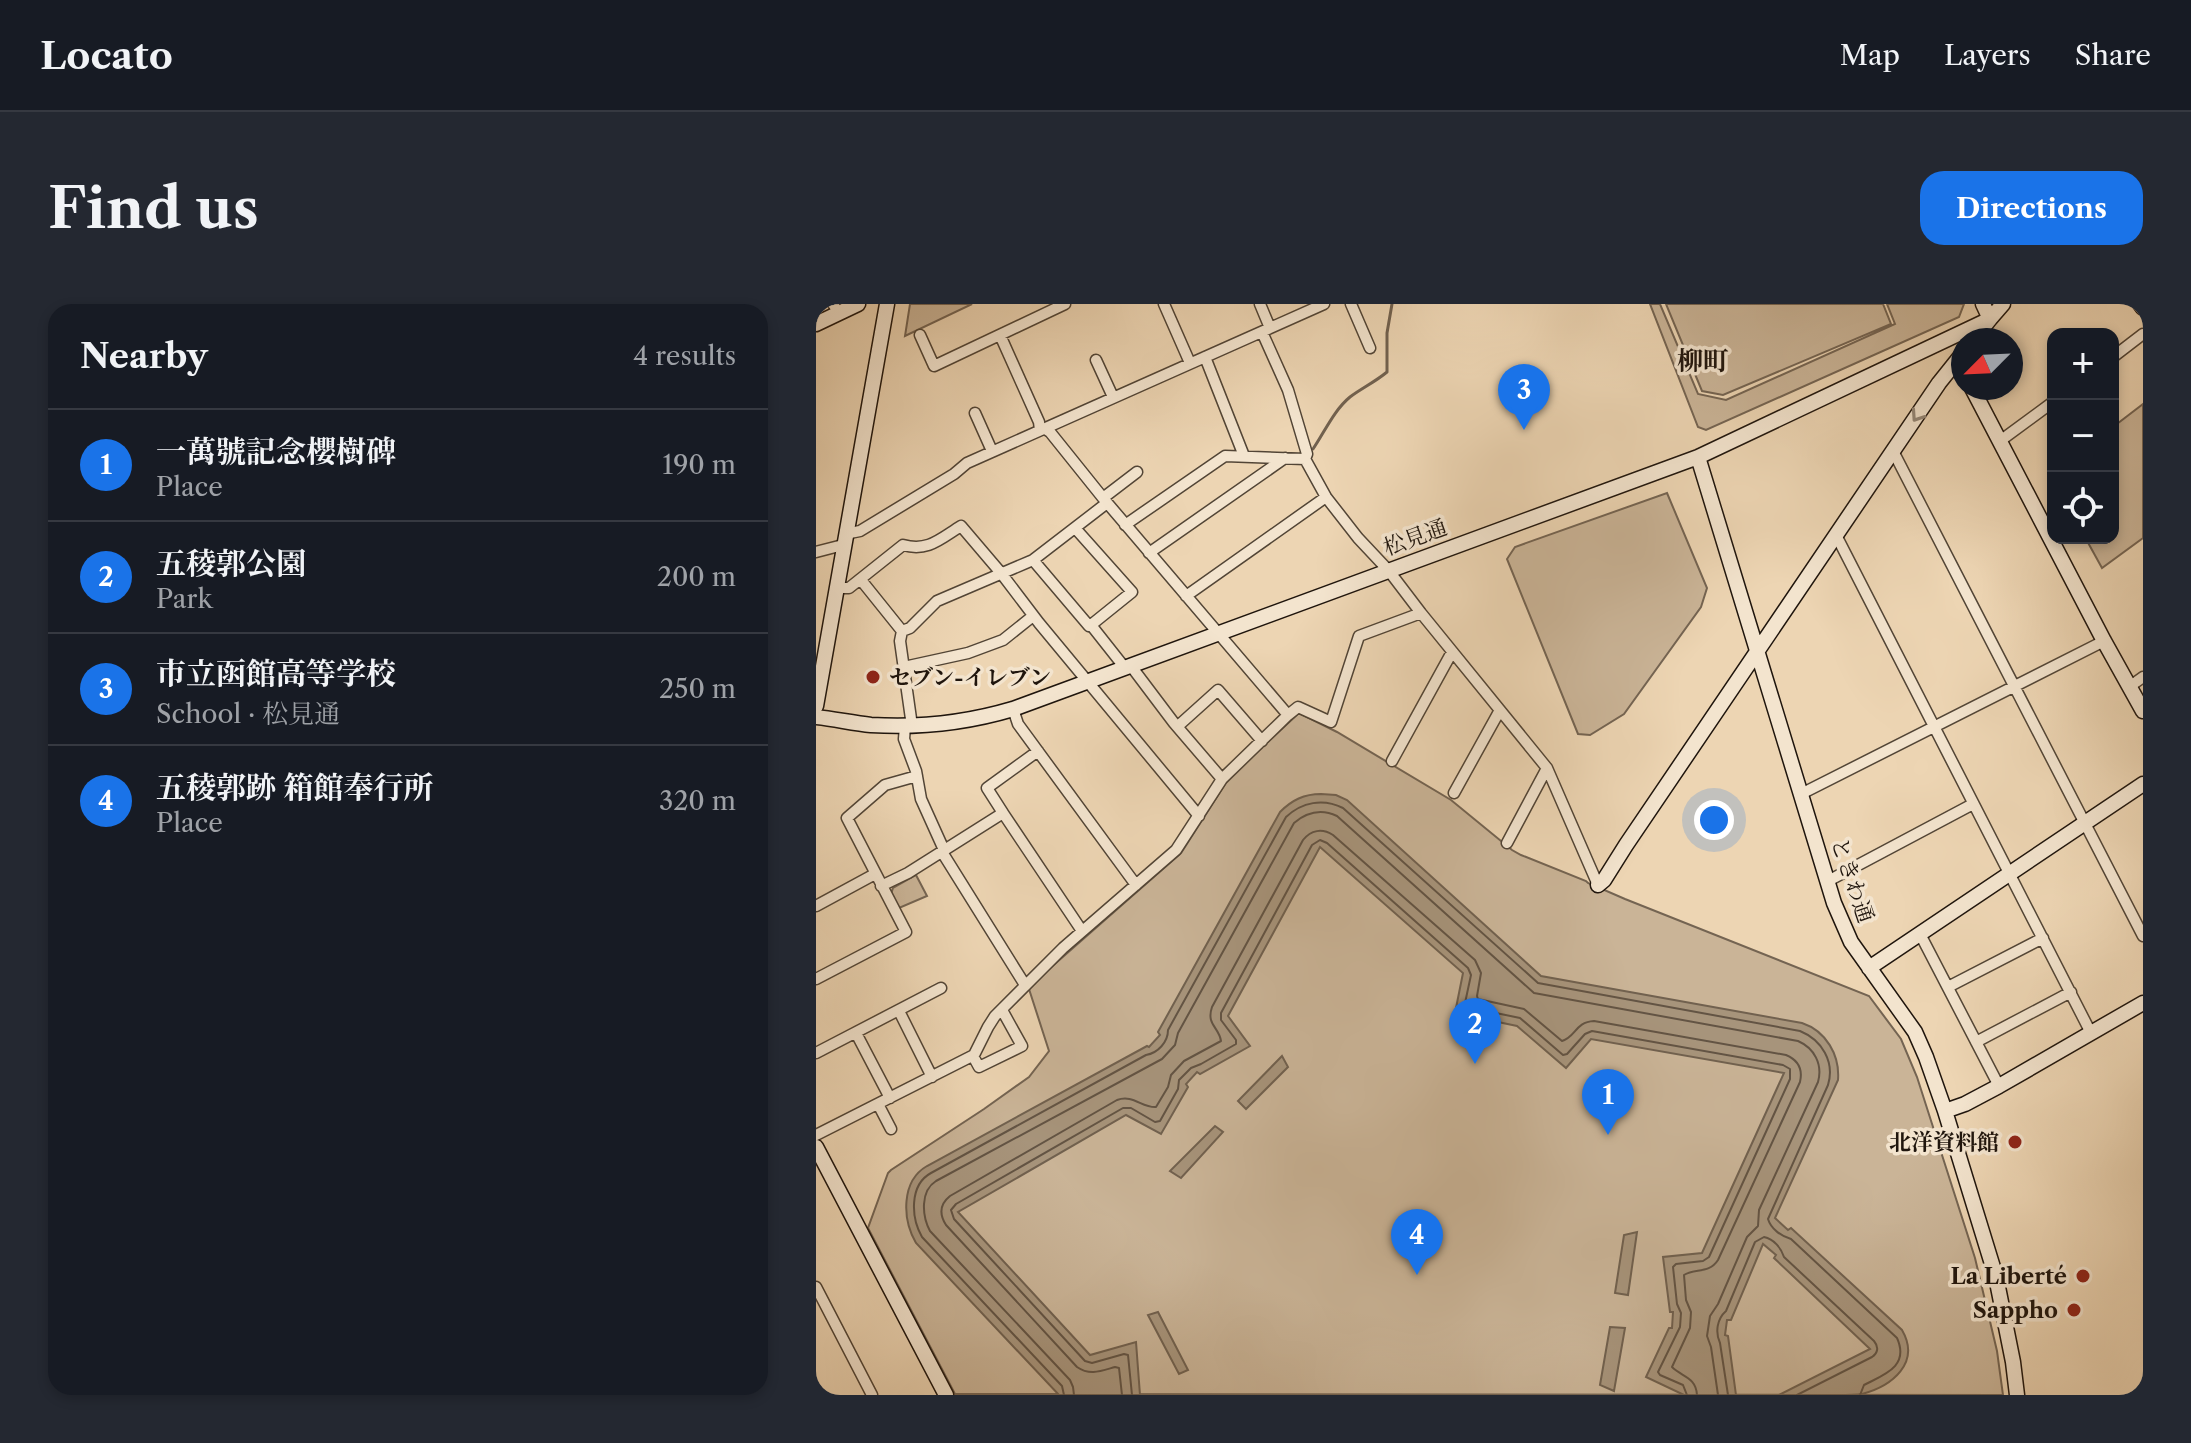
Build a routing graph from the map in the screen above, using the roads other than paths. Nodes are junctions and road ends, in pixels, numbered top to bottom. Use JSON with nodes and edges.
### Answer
{"nodes":[{"id":1,"x":858,"y":304,"type":"edge"},
{"id":2,"x":887,"y":304,"type":"edge"},
{"id":3,"x":1065,"y":304,"type":"edge"},
{"id":4,"x":1164,"y":304,"type":"edge"},
{"id":5,"x":1260,"y":304,"type":"edge"},
{"id":6,"x":1351,"y":304,"type":"edge"},
{"id":7,"x":1983,"y":304,"type":"edge"},
{"id":8,"x":2003,"y":304,"type":"edge"},
{"id":9,"x":1320,"y":305,"type":"edge"},
{"id":10,"x":1990,"y":319,"type":"junction"},
{"id":11,"x":816,"y":324,"type":"edge"},
{"id":12,"x":1983,"y":328,"type":"edge"},
{"id":13,"x":1266,"y":330,"type":"junction"},
{"id":14,"x":2143,"y":334,"type":"edge"},
{"id":15,"x":920,"y":335,"type":"dead end"},
{"id":16,"x":1000,"y":335,"type":"junction"},
{"id":17,"x":1947,"y":340,"type":"junction"},
{"id":18,"x":1951,"y":346,"type":"edge"},
{"id":19,"x":1370,"y":348,"type":"dead end"},
{"id":20,"x":2119,"y":352,"type":"edge"},
{"id":21,"x":1205,"y":357,"type":"junction"},
{"id":22,"x":1096,"y":360,"type":"dead end"},
{"id":23,"x":1190,"y":363,"type":"junction"},
{"id":24,"x":1951,"y":371,"type":"edge"},
{"id":25,"x":1113,"y":397,"type":"junction"},
{"id":26,"x":1978,"y":400,"type":"edge"},
{"id":27,"x":2047,"y":406,"type":"edge"},
{"id":28,"x":975,"y":413,"type":"dead end"},
{"id":29,"x":1042,"y":429,"type":"junction"},
{"id":30,"x":2000,"y":441,"type":"junction"},
{"id":31,"x":992,"y":451,"type":"junction"},
{"id":32,"x":1893,"y":451,"type":"junction"},
{"id":33,"x":1244,"y":456,"type":"junction"},
{"id":34,"x":1698,"y":457,"type":"junction"},
{"id":35,"x":1285,"y":458,"type":"junction"},
{"id":36,"x":1305,"y":459,"type":"junction"},
{"id":37,"x":1137,"y":472,"type":"dead end"},
{"id":38,"x":1326,"y":497,"type":"junction"},
{"id":39,"x":1105,"y":501,"type":"junction"},
{"id":40,"x":1125,"y":525,"type":"junction"},
{"id":41,"x":1075,"y":528,"type":"junction"},
{"id":42,"x":1836,"y":535,"type":"junction"},
{"id":43,"x":844,"y":540,"type":"junction"},
{"id":44,"x":816,"y":552,"type":"edge"},
{"id":45,"x":1149,"y":553,"type":"junction"},
{"id":46,"x":1033,"y":560,"type":"junction"},
{"id":47,"x":1389,"y":571,"type":"junction"},
{"id":48,"x":1001,"y":573,"type":"junction"},
{"id":49,"x":861,"y":580,"type":"junction"},
{"id":50,"x":837,"y":588,"type":"junction"},
{"id":51,"x":1186,"y":596,"type":"junction"},
{"id":52,"x":1421,"y":613,"type":"junction"},
{"id":53,"x":1033,"y":616,"type":"junction"},
{"id":54,"x":1091,"y":625,"type":"junction"},
{"id":55,"x":902,"y":631,"type":"junction"},
{"id":56,"x":1219,"y":633,"type":"junction"},
{"id":57,"x":2104,"y":641,"type":"junction"},
{"id":58,"x":1758,"y":650,"type":"junction"},
{"id":59,"x":1452,"y":652,"type":"junction"},
{"id":60,"x":904,"y":667,"type":"junction"},
{"id":61,"x":1128,"y":667,"type":"junction"},
{"id":62,"x":2143,"y":677,"type":"edge"},
{"id":63,"x":1087,"y":682,"type":"junction"},
{"id":64,"x":2015,"y":685,"type":"junction"},
{"id":65,"x":2129,"y":687,"type":"junction"},
{"id":66,"x":816,"y":706,"type":"edge"},
{"id":67,"x":1013,"y":709,"type":"junction"},
{"id":68,"x":1500,"y":710,"type":"junction"},
{"id":69,"x":2143,"y":711,"type":"edge"},
{"id":70,"x":1288,"y":715,"type":"junction"},
{"id":71,"x":816,"y":717,"type":"edge"},
{"id":72,"x":909,"y":726,"type":"junction"},
{"id":73,"x":1178,"y":726,"type":"junction"},
{"id":74,"x":1934,"y":727,"type":"junction"},
{"id":75,"x":1262,"y":741,"type":"junction"},
{"id":76,"x":1038,"y":751,"type":"junction"},
{"id":77,"x":1392,"y":761,"type":"dead end"},
{"id":78,"x":1547,"y":768,"type":"junction"},
{"id":79,"x":917,"y":776,"type":"junction"},
{"id":80,"x":1222,"y":779,"type":"junction"},
{"id":81,"x":2143,"y":784,"type":"edge"},
{"id":82,"x":1454,"y":793,"type":"dead end"},
{"id":83,"x":1801,"y":794,"type":"junction"},
{"id":84,"x":1973,"y":804,"type":"junction"},
{"id":85,"x":1003,"y":813,"type":"junction"},
{"id":86,"x":1199,"y":816,"type":"junction"},
{"id":87,"x":2085,"y":823,"type":"junction"},
{"id":88,"x":1507,"y":843,"type":"dead end"},
{"id":89,"x":943,"y":851,"type":"junction"},
{"id":90,"x":875,"y":874,"type":"junction"},
{"id":91,"x":2009,"y":874,"type":"junction"},
{"id":92,"x":1828,"y":881,"type":"junction"},
{"id":93,"x":1136,"y":885,"type":"junction"},
{"id":94,"x":1598,"y":885,"type":"joint"},
{"id":95,"x":881,"y":886,"type":"junction"},
{"id":96,"x":816,"y":906,"type":"edge"},
{"id":97,"x":1082,"y":931,"type":"junction"},
{"id":98,"x":1920,"y":934,"type":"junction"},
{"id":99,"x":2143,"y":936,"type":"edge"},
{"id":100,"x":2043,"y":938,"type":"junction"},
{"id":101,"x":1869,"y":968,"type":"junction"},
{"id":102,"x":816,"y":979,"type":"edge"},
{"id":103,"x":1025,"y":985,"type":"junction"},
{"id":104,"x":1948,"y":987,"type":"junction"},
{"id":105,"x":941,"y":988,"type":"dead end"},
{"id":106,"x":2071,"y":992,"type":"junction"},
{"id":107,"x":2143,"y":1003,"type":"edge"},
{"id":108,"x":1002,"y":1010,"type":"junction"},
{"id":109,"x":899,"y":1011,"type":"junction"},
{"id":110,"x":856,"y":1033,"type":"junction"},
{"id":111,"x":2091,"y":1033,"type":"junction"},
{"id":112,"x":1976,"y":1042,"type":"junction"},
{"id":113,"x":816,"y":1053,"type":"edge"},
{"id":114,"x":973,"y":1056,"type":"junction"},
{"id":115,"x":932,"y":1077,"type":"junction"},
{"id":116,"x":1999,"y":1086,"type":"junction"},
{"id":117,"x":890,"y":1098,"type":"junction"},
{"id":118,"x":878,"y":1104,"type":"junction"},
{"id":119,"x":1945,"y":1111,"type":"junction"},
{"id":120,"x":891,"y":1129,"type":"dead end"},
{"id":121,"x":816,"y":1135,"type":"edge"},
{"id":122,"x":816,"y":1147,"type":"edge"},
{"id":123,"x":816,"y":1287,"type":"edge"},
{"id":124,"x":872,"y":1395,"type":"edge"},
{"id":125,"x":946,"y":1395,"type":"edge"},
{"id":126,"x":2017,"y":1395,"type":"edge"}],
"edges":[{"from":1,"to":11,"type":"street"},
{"from":2,"to":43,"type":"street"},
{"from":3,"to":16,"type":"street"},
{"from":4,"to":23,"type":"street"},
{"from":5,"to":13,"type":"street"},
{"from":6,"to":19,"type":"street"},
{"from":7,"to":10,"type":"street"},
{"from":8,"to":10,"type":"street","name":"松見通"},
{"from":9,"to":13,"type":"street"},
{"from":10,"to":12,"type":"street"},
{"from":10,"to":17,"type":"street","name":"松見通"},
{"from":13,"to":21,"type":"street"},
{"from":13,"to":36,"type":"street"},
{"from":14,"to":20,"type":"street"},
{"from":15,"to":16,"type":"street"},
{"from":16,"to":29,"type":"street"},
{"from":17,"to":18,"type":"street"},
{"from":17,"to":34,"type":"street","name":"松見通"},
{"from":21,"to":23,"type":"street"},
{"from":21,"to":33,"type":"street"},
{"from":22,"to":25,"type":"street"},
{"from":23,"to":25,"type":"street"},
{"from":24,"to":32,"type":"street","one_way":true},
{"from":25,"to":29,"type":"street"},
{"from":26,"to":30,"type":"street"},
{"from":27,"to":30,"type":"street"},
{"from":28,"to":31,"type":"street"},
{"from":29,"to":31,"type":"street"},
{"from":29,"to":39,"type":"street"},
{"from":30,"to":57,"type":"street"},
{"from":31,"to":43,"type":"street"},
{"from":32,"to":42,"type":"street"},
{"from":32,"to":64,"type":"street"},
{"from":33,"to":35,"type":"street"},
{"from":33,"to":40,"type":"street"},
{"from":34,"to":47,"type":"street","name":"松見通"},
{"from":34,"to":58,"type":"street","name":"ときわ通"},
{"from":35,"to":36,"type":"street"},
{"from":35,"to":45,"type":"street"},
{"from":36,"to":38,"type":"street"},
{"from":37,"to":39,"type":"street"},
{"from":38,"to":47,"type":"street"},
{"from":38,"to":51,"type":"street"},
{"from":39,"to":40,"type":"street"},
{"from":39,"to":41,"type":"street"},
{"from":40,"to":45,"type":"street"},
{"from":41,"to":46,"type":"street"},
{"from":41,"to":54,"type":"street"},
{"from":42,"to":58,"type":"street"},
{"from":42,"to":74,"type":"street"},
{"from":43,"to":44,"type":"street"},
{"from":43,"to":50,"type":"street"},
{"from":45,"to":51,"type":"street"},
{"from":46,"to":48,"type":"street"},
{"from":46,"to":54,"type":"street"},
{"from":47,"to":52,"type":"street"},
{"from":47,"to":56,"type":"street","name":"松見通"},
{"from":48,"to":49,"type":"street"},
{"from":48,"to":53,"type":"street"},
{"from":48,"to":55,"type":"street"},
{"from":49,"to":50,"type":"street"},
{"from":49,"to":55,"type":"street"},
{"from":50,"to":66,"type":"street"},
{"from":51,"to":56,"type":"street"},
{"from":52,"to":59,"type":"street"},
{"from":52,"to":70,"type":"street"},
{"from":53,"to":60,"type":"street"},
{"from":53,"to":63,"type":"street"},
{"from":54,"to":61,"type":"street"},
{"from":55,"to":60,"type":"street"},
{"from":56,"to":61,"type":"street","name":"松見通"},
{"from":56,"to":70,"type":"street"},
{"from":57,"to":64,"type":"street"},
{"from":57,"to":65,"type":"street"},
{"from":58,"to":83,"type":"street","name":"ときわ通"},
{"from":58,"to":94,"type":"street"},
{"from":59,"to":68,"type":"street"},
{"from":59,"to":77,"type":"street"},
{"from":60,"to":72,"type":"street"},
{"from":61,"to":63,"type":"street","name":"松見通"},
{"from":61,"to":73,"type":"street"},
{"from":62,"to":65,"type":"street"},
{"from":63,"to":67,"type":"street","name":"松見通"},
{"from":63,"to":86,"type":"street"},
{"from":64,"to":74,"type":"street"},
{"from":64,"to":87,"type":"street"},
{"from":65,"to":69,"type":"street"},
{"from":67,"to":72,"type":"street","name":"松見通"},
{"from":67,"to":76,"type":"street"},
{"from":68,"to":78,"type":"street"},
{"from":68,"to":82,"type":"street"},
{"from":70,"to":75,"type":"street"},
{"from":71,"to":72,"type":"street","name":"松見通"},
{"from":72,"to":79,"type":"street"},
{"from":73,"to":75,"type":"street"},
{"from":73,"to":80,"type":"street"},
{"from":74,"to":83,"type":"street"},
{"from":74,"to":84,"type":"street"},
{"from":75,"to":80,"type":"street"},
{"from":76,"to":85,"type":"street"},
{"from":76,"to":93,"type":"street"},
{"from":78,"to":88,"type":"street"},
{"from":78,"to":94,"type":"street"},
{"from":79,"to":89,"type":"street"},
{"from":79,"to":90,"type":"street"},
{"from":80,"to":86,"type":"street"},
{"from":81,"to":87,"type":"street"},
{"from":83,"to":92,"type":"street","name":"ときわ通"},
{"from":84,"to":91,"type":"street"},
{"from":84,"to":92,"type":"street"},
{"from":85,"to":89,"type":"street"},
{"from":85,"to":97,"type":"street"},
{"from":86,"to":93,"type":"street"},
{"from":87,"to":91,"type":"street"},
{"from":87,"to":99,"type":"street"},
{"from":89,"to":95,"type":"street"},
{"from":89,"to":103,"type":"street"},
{"from":90,"to":95,"type":"street"},
{"from":90,"to":96,"type":"street"},
{"from":91,"to":98,"type":"street"},
{"from":91,"to":100,"type":"street"},
{"from":92,"to":101,"type":"street","name":"ときわ通"},
{"from":93,"to":97,"type":"street"},
{"from":95,"to":102,"type":"street"},
{"from":97,"to":103,"type":"street"},
{"from":98,"to":101,"type":"street"},
{"from":98,"to":104,"type":"street"},
{"from":100,"to":104,"type":"street"},
{"from":100,"to":106,"type":"street"},
{"from":101,"to":119,"type":"street","name":"ときわ通"},
{"from":103,"to":108,"type":"street"},
{"from":104,"to":112,"type":"street"},
{"from":105,"to":109,"type":"street"},
{"from":106,"to":111,"type":"street"},
{"from":106,"to":112,"type":"street"},
{"from":107,"to":111,"type":"street"},
{"from":108,"to":114,"type":"street"},
{"from":108,"to":114,"type":"street"},
{"from":109,"to":110,"type":"street"},
{"from":109,"to":115,"type":"street"},
{"from":110,"to":113,"type":"street"},
{"from":110,"to":117,"type":"street"},
{"from":111,"to":116,"type":"street"},
{"from":112,"to":116,"type":"street"},
{"from":114,"to":115,"type":"street"},
{"from":115,"to":117,"type":"street"},
{"from":116,"to":119,"type":"street"},
{"from":117,"to":118,"type":"street"},
{"from":118,"to":120,"type":"street"},
{"from":118,"to":121,"type":"street"},
{"from":119,"to":126,"type":"street","name":"ときわ通"},
{"from":122,"to":125,"type":"street"},
{"from":123,"to":124,"type":"street"}]}
